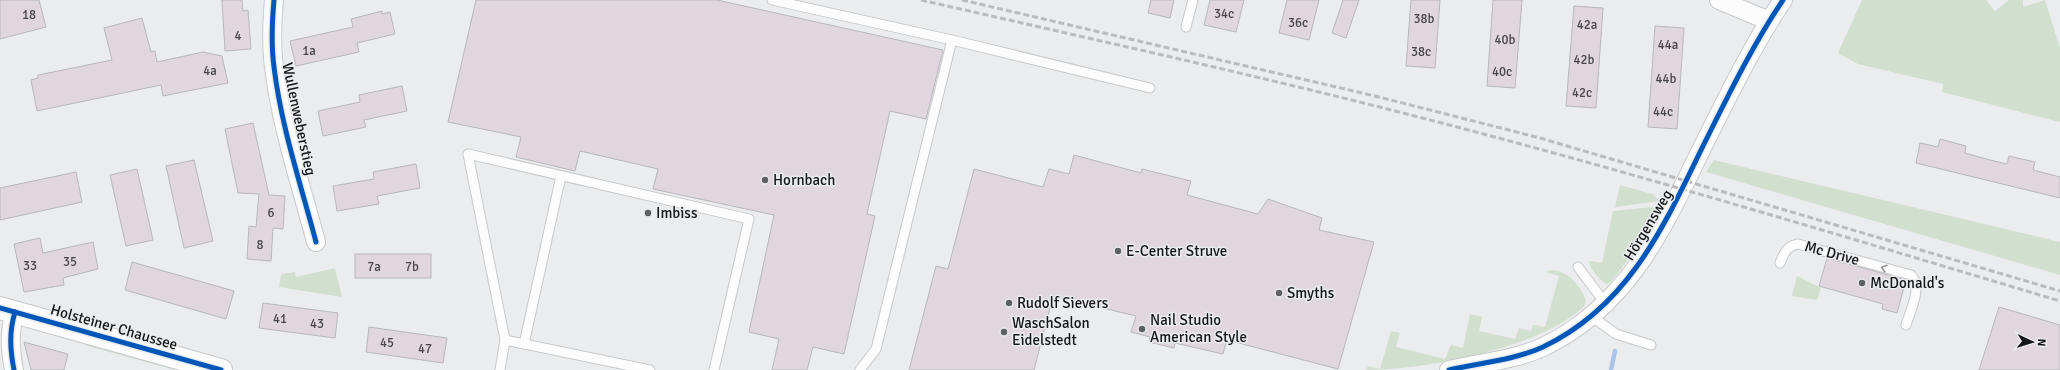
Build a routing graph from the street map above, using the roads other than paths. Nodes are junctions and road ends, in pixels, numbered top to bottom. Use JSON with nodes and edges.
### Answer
{"nodes":[{"id":1,"x":274,"y":0,"type":"edge"},
{"id":2,"x":772,"y":0,"type":"edge"},
{"id":3,"x":1193,"y":0,"type":"edge"},
{"id":4,"x":1719,"y":0,"type":"edge"},
{"id":5,"x":1783,"y":0,"type":"edge"},
{"id":6,"x":1769,"y":21,"type":"junction"},
{"id":7,"x":1186,"y":27,"type":"dead end"},
{"id":8,"x":952,"y":40,"type":"junction"},
{"id":9,"x":1150,"y":88,"type":"dead end"},
{"id":10,"x":561,"y":176,"type":"junction"},
{"id":11,"x":316,"y":242,"type":"dead end"},
{"id":12,"x":1780,"y":263,"type":"dead end"},
{"id":13,"x":1578,"y":267,"type":"dead end"},
{"id":14,"x":1605,"y":304,"type":"junction"},
{"id":15,"x":7,"y":310,"type":"edge"},
{"id":16,"x":1591,"y":316,"type":"junction"},
{"id":17,"x":1906,"y":325,"type":"dead end"},
{"id":18,"x":505,"y":340,"type":"junction"},
{"id":19,"x":524,"y":344,"type":"junction"},
{"id":20,"x":1651,"y":345,"type":"dead end"},
{"id":21,"x":612,"y":366,"type":"edge"},
{"id":22,"x":14,"y":370,"type":"edge"},
{"id":23,"x":221,"y":370,"type":"edge"},
{"id":24,"x":500,"y":370,"type":"edge"},
{"id":25,"x":650,"y":370,"type":"edge"},
{"id":26,"x":714,"y":370,"type":"edge"},
{"id":27,"x":860,"y":370,"type":"edge"},
{"id":28,"x":1449,"y":370,"type":"edge"}],
"edges":[{"from":1,"to":11,"type":"street","name":"Wullenweberstieg"},
{"from":2,"to":8,"type":"lane"},
{"from":3,"to":7,"type":"lane"},
{"from":4,"to":6,"type":"street"},
{"from":5,"to":6,"type":"street","name":"Hörgensweg"},
{"from":6,"to":14,"type":"street","name":"Hörgensweg"},
{"from":8,"to":9,"type":"lane"},
{"from":8,"to":27,"type":"lane"},
{"from":10,"to":18,"type":"lane"},
{"from":10,"to":19,"type":"lane"},
{"from":10,"to":26,"type":"lane"},
{"from":17,"to":12,"type":"lane","name":"Mc Drive","one_way":true},
{"from":13,"to":14,"type":"lane"},
{"from":14,"to":16,"type":"street","name":"Hörgensweg"},
{"from":15,"to":22,"type":"street"},
{"from":15,"to":23,"type":"main road","name":"Holsteiner Chaussee"},
{"from":16,"to":20,"type":"lane"},
{"from":16,"to":28,"type":"street","name":"Hörgensweg"},
{"from":18,"to":19,"type":"lane"},
{"from":18,"to":24,"type":"lane"},
{"from":19,"to":21,"type":"lane"},
{"from":21,"to":25,"type":"lane"}]}
